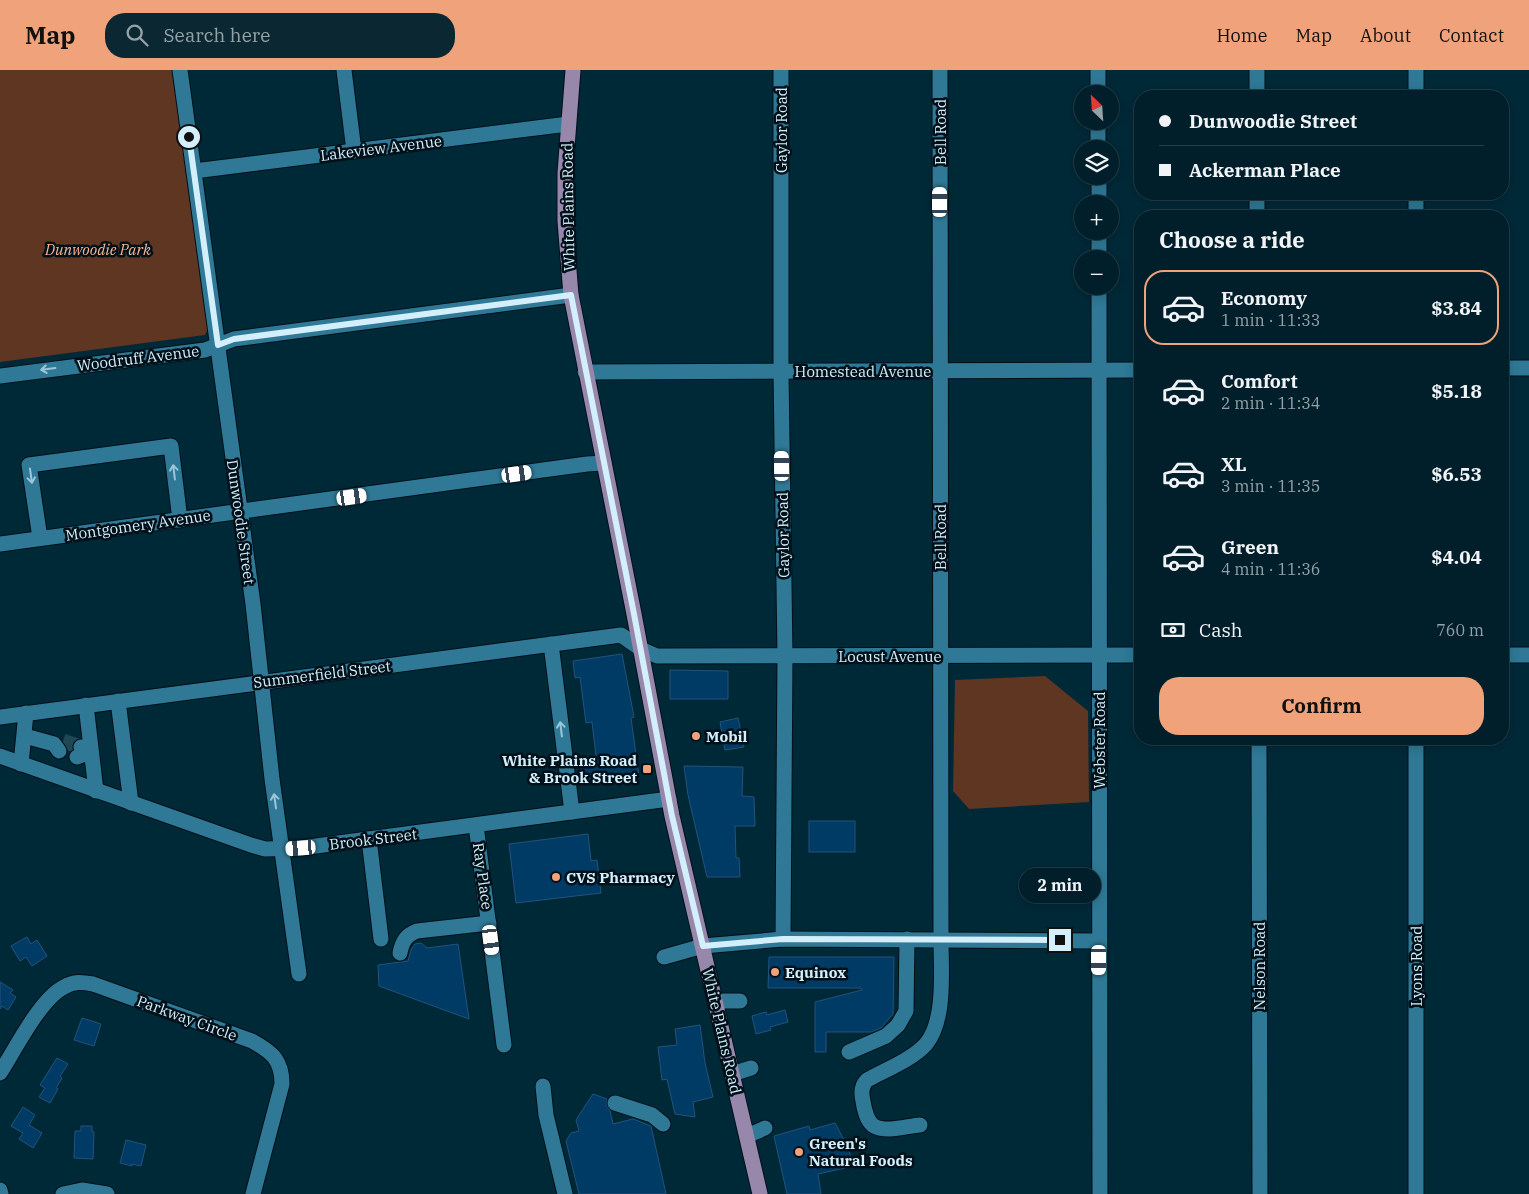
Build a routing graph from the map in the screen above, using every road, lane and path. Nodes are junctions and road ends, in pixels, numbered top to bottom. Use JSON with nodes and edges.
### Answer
{"nodes":[{"id":1,"x":180,"y":70,"type":"edge"},
{"id":2,"x":344,"y":70,"type":"edge"},
{"id":3,"x":573,"y":70,"type":"edge"},
{"id":4,"x":782,"y":70,"type":"edge"},
{"id":5,"x":940,"y":70,"type":"edge"},
{"id":6,"x":1098,"y":70,"type":"edge"},
{"id":7,"x":1257,"y":70,"type":"edge"},
{"id":8,"x":1416,"y":70,"type":"edge"},
{"id":9,"x":1098,"y":85,"type":"edge"},
{"id":10,"x":1257,"y":90,"type":"edge"},
{"id":11,"x":1416,"y":90,"type":"edge"},
{"id":12,"x":568,"y":124,"type":"junction"},
{"id":13,"x":354,"y":151,"type":"junction"},
{"id":14,"x":194,"y":171,"type":"junction"},
{"id":15,"x":571,"y":295,"type":"junction"},
{"id":16,"x":1099,"y":295,"type":"edge"},
{"id":17,"x":218,"y":345,"type":"junction"},
{"id":18,"x":1509,"y":368,"type":"edge"},
{"id":19,"x":1529,"y":368,"type":"edge"},
{"id":20,"x":1099,"y":370,"type":"junction"},
{"id":21,"x":1134,"y":370,"type":"edge"},
{"id":22,"x":781,"y":371,"type":"junction"},
{"id":23,"x":940,"y":371,"type":"junction"},
{"id":24,"x":586,"y":372,"type":"junction"},
{"id":25,"x":0,"y":376,"type":"edge"},
{"id":26,"x":604,"y":463,"type":"junction"},
{"id":27,"x":239,"y":512,"type":"junction"},
{"id":28,"x":180,"y":520,"type":"junction"},
{"id":29,"x":40,"y":538,"type":"junction"},
{"id":30,"x":0,"y":544,"type":"edge"},
{"id":31,"x":551,"y":644,"type":"junction"},
{"id":32,"x":641,"y":649,"type":"junction"},
{"id":33,"x":940,"y":655,"type":"junction"},
{"id":34,"x":1099,"y":655,"type":"junction"},
{"id":35,"x":1134,"y":655,"type":"edge"},
{"id":36,"x":1509,"y":655,"type":"edge"},
{"id":37,"x":1529,"y":655,"type":"edge"},
{"id":38,"x":784,"y":656,"type":"junction"},
{"id":39,"x":262,"y":682,"type":"junction"},
{"id":40,"x":118,"y":701,"type":"junction"},
{"id":41,"x":86,"y":705,"type":"junction"},
{"id":42,"x":26,"y":713,"type":"junction"},
{"id":43,"x":0,"y":717,"type":"edge"},
{"id":44,"x":25,"y":736,"type":"junction"},
{"id":45,"x":59,"y":745,"type":"tunnel mouth"},
{"id":46,"x":1259,"y":745,"type":"edge"},
{"id":47,"x":1416,"y":745,"type":"edge"},
{"id":48,"x":0,"y":756,"type":"edge"},
{"id":49,"x":21,"y":764,"type":"junction"},
{"id":50,"x":96,"y":791,"type":"junction"},
{"id":51,"x":669,"y":799,"type":"junction"},
{"id":52,"x":131,"y":803,"type":"junction"},
{"id":53,"x":572,"y":812,"type":"junction"},
{"id":54,"x":476,"y":825,"type":"junction"},
{"id":55,"x":369,"y":839,"type":"junction"},
{"id":56,"x":282,"y":850,"type":"junction"},
{"id":57,"x":489,"y":923,"type":"junction"},
{"id":58,"x":381,"y":939,"type":"dead end"},
{"id":59,"x":783,"y":939,"type":"junction"},
{"id":60,"x":907,"y":939,"type":"junction"},
{"id":61,"x":941,"y":939,"type":"junction"},
{"id":62,"x":1099,"y":941,"type":"junction"},
{"id":63,"x":703,"y":946,"type":"junction"},
{"id":64,"x":400,"y":953,"type":"dead end"},
{"id":65,"x":664,"y":956,"type":"dead end"},
{"id":66,"x":299,"y":974,"type":"dead end"},
{"id":67,"x":716,"y":1001,"type":"junction"},
{"id":68,"x":740,"y":1001,"type":"dead end"},
{"id":69,"x":504,"y":1045,"type":"dead end"},
{"id":70,"x":849,"y":1052,"type":"dead end"},
{"id":71,"x":751,"y":1068,"type":"dead end"},
{"id":72,"x":0,"y":1073,"type":"edge"},
{"id":73,"x":732,"y":1074,"type":"junction"},
{"id":74,"x":544,"y":1086,"type":"dead end"},
{"id":75,"x":615,"y":1103,"type":"dead end"},
{"id":76,"x":663,"y":1124,"type":"dead end"},
{"id":77,"x":920,"y":1125,"type":"dead end"},
{"id":78,"x":765,"y":1128,"type":"dead end"},
{"id":79,"x":747,"y":1136,"type":"junction"},
{"id":80,"x":0,"y":1190,"type":"edge"},
{"id":81,"x":1,"y":1194,"type":"edge"},
{"id":82,"x":63,"y":1194,"type":"edge"},
{"id":83,"x":107,"y":1194,"type":"edge"},
{"id":84,"x":253,"y":1194,"type":"edge"},
{"id":85,"x":565,"y":1194,"type":"edge"},
{"id":86,"x":760,"y":1194,"type":"edge"},
{"id":87,"x":1098,"y":1194,"type":"edge"},
{"id":88,"x":1260,"y":1194,"type":"edge"},
{"id":89,"x":1416,"y":1194,"type":"edge"}],
"edges":[{"from":1,"to":14,"type":"street","name":"Dunwoodie Street"},
{"from":2,"to":13,"type":"street"},
{"from":3,"to":12,"type":"main road","name":"White Plains Road"},
{"from":4,"to":22,"type":"street","name":"Gaylor Road"},
{"from":5,"to":23,"type":"street","name":"Bell Road"},
{"from":6,"to":9,"type":"street"},
{"from":7,"to":10,"type":"street"},
{"from":8,"to":11,"type":"street"},
{"from":12,"to":13,"type":"street","name":"Lakeview Avenue"},
{"from":12,"to":15,"type":"main road","name":"White Plains Road"},
{"from":13,"to":14,"type":"street","name":"Lakeview Avenue"},
{"from":14,"to":17,"type":"street","name":"Dunwoodie Street"},
{"from":15,"to":17,"type":"street","name":"Woodruff Avenue"},
{"from":15,"to":24,"type":"main road","name":"White Plains Road"},
{"from":16,"to":20,"type":"street","name":"Webster Road"},
{"from":17,"to":25,"type":"street","name":"Woodruff Avenue","one_way":true},
{"from":17,"to":27,"type":"street","name":"Dunwoodie Street"},
{"from":18,"to":19,"type":"street"},
{"from":20,"to":21,"type":"street","name":"Homestead Avenue"},
{"from":20,"to":23,"type":"street","name":"Homestead Avenue"},
{"from":20,"to":34,"type":"street","name":"Webster Road"},
{"from":22,"to":23,"type":"street","name":"Homestead Avenue"},
{"from":22,"to":24,"type":"street","name":"Homestead Avenue"},
{"from":22,"to":38,"type":"street","name":"Gaylor Road"},
{"from":23,"to":33,"type":"street","name":"Bell Road"},
{"from":24,"to":26,"type":"main road","name":"White Plains Road"},
{"from":26,"to":27,"type":"street","name":"Montgomery Avenue"},
{"from":26,"to":32,"type":"main road","name":"White Plains Road"},
{"from":27,"to":28,"type":"street","name":"Montgomery Avenue"},
{"from":27,"to":39,"type":"street","name":"Dunwoodie Street"},
{"from":28,"to":29,"type":"street","name":"Montgomery Avenue"},
{"from":28,"to":29,"type":"street","one_way":true},
{"from":29,"to":30,"type":"street","name":"Montgomery Avenue"},
{"from":31,"to":32,"type":"street","name":"Summerfield Street"},
{"from":31,"to":39,"type":"street","name":"Summerfield Street"},
{"from":53,"to":31,"type":"street","one_way":true},
{"from":32,"to":38,"type":"street","name":"Locust Avenue"},
{"from":32,"to":51,"type":"main road","name":"White Plains Road"},
{"from":33,"to":34,"type":"street","name":"Locust Avenue"},
{"from":33,"to":38,"type":"street","name":"Locust Avenue"},
{"from":33,"to":61,"type":"street","name":"Bell Road"},
{"from":34,"to":35,"type":"street","name":"Locust Avenue"},
{"from":34,"to":62,"type":"street","name":"Webster Road"},
{"from":36,"to":37,"type":"street"},
{"from":38,"to":59,"type":"street","name":"Gaylor Road"},
{"from":39,"to":40,"type":"street","name":"Summerfield Street"},
{"from":56,"to":39,"type":"street","name":"Dunwoodie Street","one_way":true},
{"from":40,"to":41,"type":"street","name":"Summerfield Street"},
{"from":40,"to":52,"type":"street"},
{"from":41,"to":42,"type":"street","name":"Summerfield Street"},
{"from":41,"to":50,"type":"street"},
{"from":42,"to":43,"type":"street","name":"Summerfield Street"},
{"from":42,"to":44,"type":"street"},
{"from":44,"to":45,"type":"street"},
{"from":44,"to":49,"type":"street"},
{"from":46,"to":88,"type":"street","name":"Nelson Road"},
{"from":47,"to":89,"type":"street","name":"Lyons Road"},
{"from":48,"to":49,"type":"street","name":"Brook Street"},
{"from":49,"to":50,"type":"street","name":"Brook Street"},
{"from":50,"to":52,"type":"street","name":"Brook Street"},
{"from":51,"to":53,"type":"street","name":"Brook Street"},
{"from":51,"to":63,"type":"main road","name":"White Plains Road"},
{"from":52,"to":56,"type":"street","name":"Brook Street"},
{"from":53,"to":54,"type":"street","name":"Brook Street"},
{"from":54,"to":55,"type":"street","name":"Brook Street"},
{"from":54,"to":57,"type":"street","name":"Ray Place"},
{"from":55,"to":56,"type":"street","name":"Brook Street"},
{"from":55,"to":58,"type":"street"},
{"from":56,"to":66,"type":"street","name":"Dunwoodie Street"},
{"from":57,"to":64,"type":"street"},
{"from":57,"to":69,"type":"street","name":"Ray Place"},
{"from":59,"to":60,"type":"street"},
{"from":59,"to":63,"type":"street"},
{"from":60,"to":61,"type":"street"},
{"from":60,"to":70,"type":"street"},
{"from":61,"to":62,"type":"street"},
{"from":61,"to":77,"type":"street","name":"Bell Road"},
{"from":62,"to":87,"type":"street","name":"Webster Road"},
{"from":63,"to":65,"type":"street"},
{"from":63,"to":67,"type":"main road","name":"White Plains Road"},
{"from":67,"to":68,"type":"street"},
{"from":67,"to":73,"type":"main road","name":"White Plains Road"},
{"from":71,"to":73,"type":"street"},
{"from":72,"to":84,"type":"street","name":"Parkway Circle"},
{"from":73,"to":79,"type":"main road","name":"White Plains Road"},
{"from":74,"to":85,"type":"street"},
{"from":75,"to":76,"type":"street"},
{"from":78,"to":79,"type":"street"},
{"from":79,"to":86,"type":"main road","name":"White Plains Road"},
{"from":80,"to":81,"type":"street"},
{"from":82,"to":83,"type":"street"}]}
